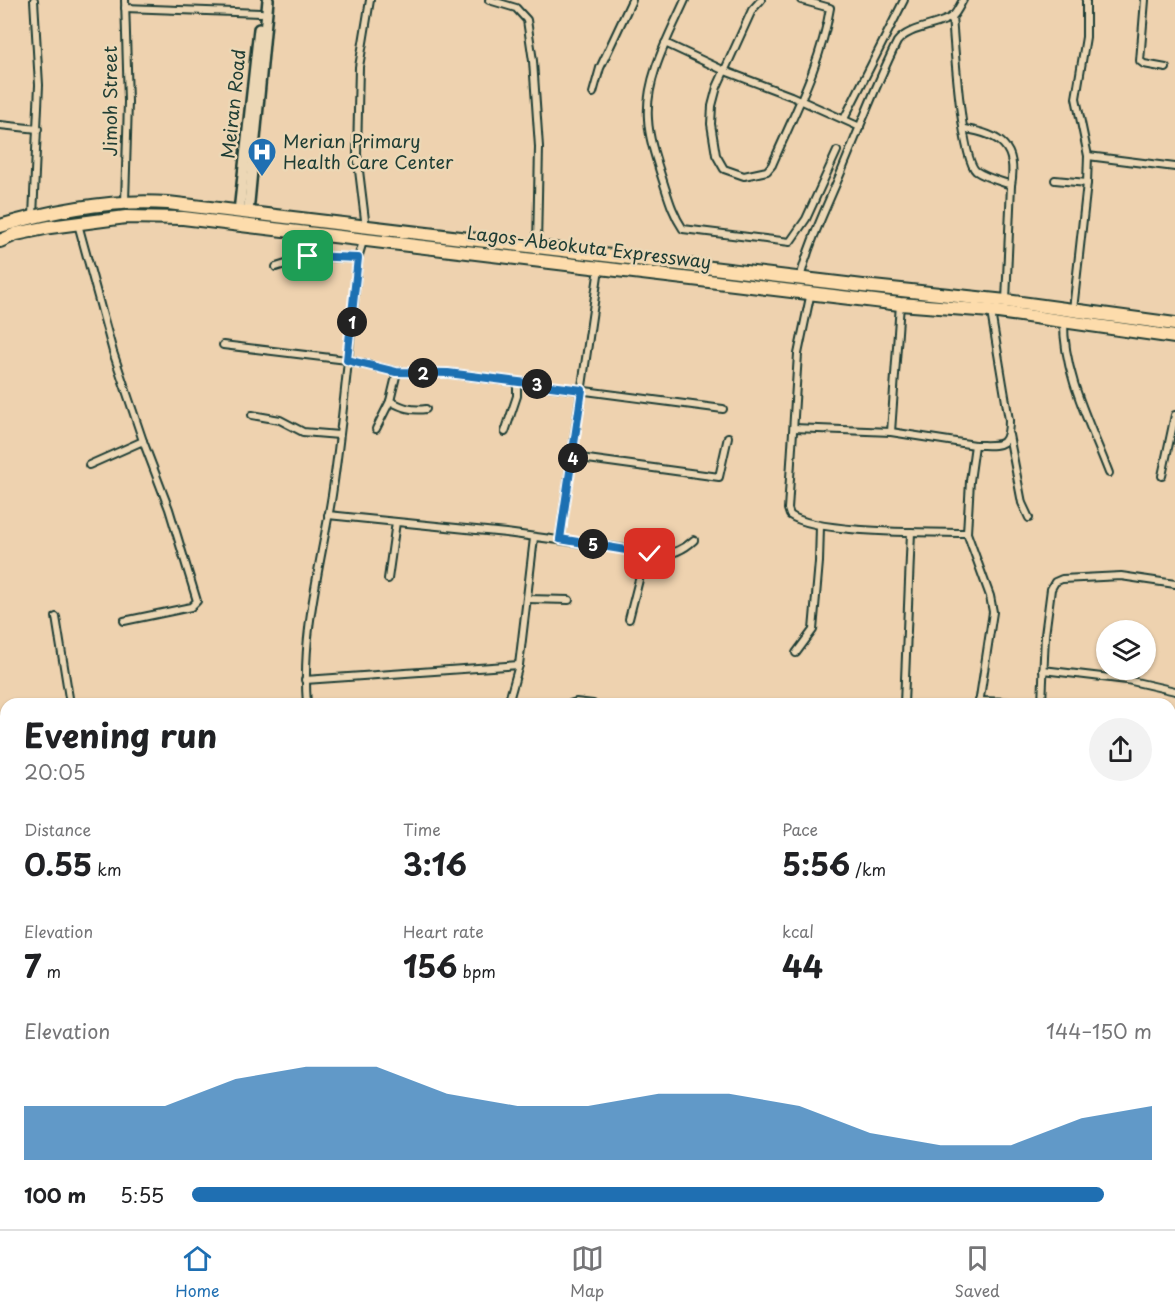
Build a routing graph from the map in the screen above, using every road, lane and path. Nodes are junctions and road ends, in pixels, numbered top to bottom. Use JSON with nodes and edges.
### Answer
{"nodes":[{"id":1,"x":34,"y":0,"type":"edge"},
{"id":2,"x":126,"y":0,"type":"edge"},
{"id":3,"x":262,"y":0,"type":"edge"},
{"id":4,"x":268,"y":0,"type":"edge"},
{"id":5,"x":370,"y":0,"type":"edge"},
{"id":6,"x":489,"y":0,"type":"edge"},
{"id":7,"x":632,"y":0,"type":"edge"},
{"id":8,"x":686,"y":0,"type":"edge"},
{"id":9,"x":761,"y":0,"type":"edge"},
{"id":10,"x":801,"y":0,"type":"edge"},
{"id":11,"x":904,"y":0,"type":"edge"},
{"id":12,"x":963,"y":0,"type":"edge"},
{"id":13,"x":1086,"y":0,"type":"edge"},
{"id":14,"x":1145,"y":0,"type":"edge"},
{"id":15,"x":125,"y":8,"type":"junction"},
{"id":16,"x":261,"y":13,"type":"junction"},
{"id":17,"x":952,"y":16,"type":"junction"},
{"id":18,"x":665,"y":43,"type":"junction"},
{"id":19,"x":1166,"y":68,"type":"dead end"},
{"id":20,"x":725,"y":71,"type":"junction"},
{"id":21,"x":593,"y":93,"type":"dead end"},
{"id":22,"x":801,"y":101,"type":"junction"},
{"id":23,"x":844,"y":119,"type":"junction"},
{"id":24,"x":0,"y":125,"type":"edge"},
{"id":25,"x":860,"y":127,"type":"junction"},
{"id":26,"x":38,"y":129,"type":"junction"},
{"id":27,"x":964,"y":129,"type":"junction"},
{"id":28,"x":837,"y":151,"type":"dead end"},
{"id":29,"x":1088,"y":156,"type":"junction"},
{"id":30,"x":1175,"y":168,"type":"edge"},
{"id":31,"x":1055,"y":180,"type":"dead end"},
{"id":32,"x":1087,"y":183,"type":"junction"},
{"id":33,"x":1011,"y":185,"type":"junction"},
{"id":34,"x":125,"y":202,"type":"junction"},
{"id":35,"x":243,"y":213,"type":"junction"},
{"id":36,"x":33,"y":217,"type":"junction"},
{"id":37,"x":77,"y":223,"type":"junction"},
{"id":38,"x":0,"y":226,"type":"edge"},
{"id":39,"x":366,"y":226,"type":"junction"},
{"id":40,"x":364,"y":239,"type":"junction"},
{"id":41,"x":0,"y":241,"type":"edge"},
{"id":42,"x":537,"y":246,"type":"junction"},
{"id":43,"x":358,"y":258,"type":"junction"},
{"id":44,"x":276,"y":267,"type":"dead end"},
{"id":45,"x":599,"y":267,"type":"junction"},
{"id":46,"x":800,"y":278,"type":"junction"},
{"id":47,"x":811,"y":292,"type":"junction"},
{"id":48,"x":1006,"y":301,"type":"junction"},
{"id":49,"x":900,"y":304,"type":"junction"},
{"id":50,"x":1073,"y":310,"type":"junction"},
{"id":51,"x":991,"y":311,"type":"junction"},
{"id":52,"x":1064,"y":322,"type":"junction"},
{"id":53,"x":1175,"y":324,"type":"edge"},
{"id":54,"x":1175,"y":337,"type":"edge"},
{"id":55,"x":223,"y":345,"type":"dead end"},
{"id":56,"x":347,"y":360,"type":"junction"},
{"id":57,"x":396,"y":372,"type":"junction"},
{"id":58,"x":517,"y":382,"type":"junction"},
{"id":59,"x":582,"y":390,"type":"junction"},
{"id":60,"x":390,"y":400,"type":"junction"},
{"id":61,"x":426,"y":409,"type":"dead end"},
{"id":62,"x":723,"y":409,"type":"dead end"},
{"id":63,"x":252,"y":415,"type":"dead end"},
{"id":64,"x":1175,"y":415,"type":"edge"},
{"id":65,"x":794,"y":428,"type":"junction"},
{"id":66,"x":375,"y":429,"type":"dead end"},
{"id":67,"x":505,"y":432,"type":"dead end"},
{"id":68,"x":891,"y":432,"type":"junction"},
{"id":69,"x":339,"y":435,"type":"junction"},
{"id":70,"x":1009,"y":435,"type":"junction"},
{"id":71,"x":728,"y":437,"type":"dead end"},
{"id":72,"x":142,"y":441,"type":"junction"},
{"id":73,"x":975,"y":445,"type":"junction"},
{"id":74,"x":573,"y":457,"type":"junction"},
{"id":75,"x":88,"y":465,"type":"dead end"},
{"id":76,"x":1109,"y":473,"type":"dead end"},
{"id":77,"x":1162,"y":476,"type":"dead end"},
{"id":78,"x":328,"y":515,"type":"junction"},
{"id":79,"x":1029,"y":518,"type":"dead end"},
{"id":80,"x":396,"y":522,"type":"junction"},
{"id":81,"x":820,"y":526,"type":"junction"},
{"id":82,"x":911,"y":532,"type":"junction"},
{"id":83,"x":967,"y":533,"type":"junction"},
{"id":84,"x":534,"y":538,"type":"junction"},
{"id":85,"x":560,"y":539,"type":"junction"},
{"id":86,"x":694,"y":540,"type":"dead end"},
{"id":87,"x":650,"y":554,"type":"junction"},
{"id":88,"x":388,"y":579,"type":"dead end"},
{"id":89,"x":1175,"y":584,"type":"edge"},
{"id":90,"x":527,"y":598,"type":"junction"},
{"id":91,"x":569,"y":600,"type":"dead end"},
{"id":92,"x":56,"y":617,"type":"dead end"},
{"id":93,"x":629,"y":619,"type":"dead end"},
{"id":94,"x":124,"y":621,"type":"dead end"},
{"id":95,"x":796,"y":653,"type":"dead end"},
{"id":96,"x":519,"y":665,"type":"junction"},
{"id":97,"x":1043,"y":670,"type":"junction"},
{"id":98,"x":305,"y":680,"type":"junction"},
{"id":99,"x":1175,"y":691,"type":"edge"},
{"id":100,"x":69,"y":698,"type":"edge"},
{"id":101,"x":306,"y":698,"type":"edge"},
{"id":102,"x":510,"y":698,"type":"edge"},
{"id":103,"x":904,"y":698,"type":"edge"},
{"id":104,"x":980,"y":698,"type":"edge"},
{"id":105,"x":1043,"y":698,"type":"edge"}],
"edges":[{"from":1,"to":26,"type":"street"},
{"from":2,"to":15,"type":"street","name":"Jimoh Street"},
{"from":3,"to":16,"type":"main road","name":"Meiran Road"},
{"from":4,"to":35,"type":"main road","name":"Meiran Road"},
{"from":5,"to":39,"type":"street"},
{"from":6,"to":42,"type":"street"},
{"from":7,"to":21,"type":"street"},
{"from":8,"to":18,"type":"street"},
{"from":9,"to":20,"type":"street"},
{"from":10,"to":22,"type":"street"},
{"from":11,"to":23,"type":"street"},
{"from":12,"to":17,"type":"street"},
{"from":13,"to":29,"type":"street"},
{"from":14,"to":19,"type":"street"},
{"from":15,"to":16,"type":"street"},
{"from":15,"to":34,"type":"street","name":"Jimoh Street"},
{"from":16,"to":35,"type":"main road","name":"Meiran Road"},
{"from":17,"to":25,"type":"street"},
{"from":17,"to":27,"type":"street"},
{"from":18,"to":20,"type":"street"},
{"from":18,"to":28,"type":"street"},
{"from":20,"to":22,"type":"street"},
{"from":20,"to":22,"type":"street"},
{"from":22,"to":23,"type":"street"},
{"from":23,"to":25,"type":"street"},
{"from":24,"to":26,"type":"street"},
{"from":25,"to":46,"type":"street"},
{"from":26,"to":36,"type":"street"},
{"from":27,"to":33,"type":"street"},
{"from":27,"to":33,"type":"street"},
{"from":29,"to":30,"type":"street"},
{"from":29,"to":32,"type":"street"},
{"from":31,"to":32,"type":"street"},
{"from":32,"to":50,"type":"street"},
{"from":33,"to":48,"type":"street"},
{"from":34,"to":35,"type":"highway","name":"Lagos-Abeokuta Expressway"},
{"from":34,"to":36,"type":"highway","name":"Lagos-Abeokuta Expressway"},
{"from":35,"to":39,"type":"highway","name":"Lagos-Abeokuta Expressway"},
{"from":36,"to":38,"type":"highway","name":"Lagos-Abeokuta Expressway"},
{"from":37,"to":40,"type":"highway","name":"Lagos-Abeokuta Expressway"},
{"from":37,"to":41,"type":"highway","name":"Lagos-Abeokuta Expressway"},
{"from":37,"to":72,"type":"street"},
{"from":39,"to":40,"type":"street"},
{"from":39,"to":42,"type":"highway","name":"Lagos-Abeokuta Expressway"},
{"from":40,"to":43,"type":"street"},
{"from":40,"to":45,"type":"highway","name":"Lagos-Abeokuta Expressway"},
{"from":42,"to":46,"type":"highway","name":"Lagos-Abeokuta Expressway"},
{"from":43,"to":44,"type":"street"},
{"from":43,"to":56,"type":"street"},
{"from":45,"to":47,"type":"highway","name":"Lagos-Abeokuta Expressway"},
{"from":45,"to":59,"type":"street"},
{"from":46,"to":48,"type":"highway","name":"Lagos-Abeokuta Expressway"},
{"from":47,"to":49,"type":"highway","name":"Lagos-Abeokuta Expressway"},
{"from":47,"to":65,"type":"street"},
{"from":48,"to":50,"type":"highway","name":"Lagos-Abeokuta Expressway"},
{"from":49,"to":51,"type":"highway","name":"Lagos-Abeokuta Expressway"},
{"from":49,"to":68,"type":"street"},
{"from":50,"to":53,"type":"highway","name":"Lagos-Abeokuta Expressway"},
{"from":51,"to":52,"type":"highway","name":"Lagos-Abeokuta Expressway"},
{"from":51,"to":70,"type":"street"},
{"from":52,"to":54,"type":"highway","name":"Lagos-Abeokuta Expressway"},
{"from":52,"to":76,"type":"street"},
{"from":55,"to":56,"type":"street"},
{"from":56,"to":57,"type":"street"},
{"from":56,"to":69,"type":"street"},
{"from":57,"to":58,"type":"street"},
{"from":57,"to":60,"type":"street"},
{"from":58,"to":59,"type":"street"},
{"from":58,"to":67,"type":"street"},
{"from":59,"to":62,"type":"street"},
{"from":59,"to":74,"type":"street"},
{"from":60,"to":61,"type":"street"},
{"from":60,"to":66,"type":"street"},
{"from":63,"to":69,"type":"street"},
{"from":64,"to":77,"type":"street"},
{"from":65,"to":68,"type":"street"},
{"from":65,"to":81,"type":"street"},
{"from":68,"to":73,"type":"street"},
{"from":69,"to":78,"type":"street"},
{"from":70,"to":73,"type":"street"},
{"from":70,"to":79,"type":"street"},
{"from":71,"to":74,"type":"street"},
{"from":72,"to":75,"type":"street"},
{"from":72,"to":94,"type":"street"},
{"from":73,"to":83,"type":"street"},
{"from":74,"to":85,"type":"street"},
{"from":78,"to":80,"type":"street"},
{"from":78,"to":98,"type":"street"},
{"from":80,"to":84,"type":"street"},
{"from":80,"to":88,"type":"street"},
{"from":81,"to":82,"type":"street"},
{"from":81,"to":95,"type":"street"},
{"from":82,"to":83,"type":"street"},
{"from":82,"to":103,"type":"street"},
{"from":83,"to":104,"type":"street"},
{"from":84,"to":85,"type":"street"},
{"from":84,"to":90,"type":"street"},
{"from":85,"to":87,"type":"street"},
{"from":86,"to":87,"type":"street"},
{"from":87,"to":93,"type":"street"},
{"from":89,"to":97,"type":"street"},
{"from":90,"to":91,"type":"street"},
{"from":90,"to":96,"type":"street"},
{"from":92,"to":100,"type":"street"},
{"from":96,"to":98,"type":"street"},
{"from":96,"to":102,"type":"street"},
{"from":97,"to":99,"type":"street"},
{"from":97,"to":105,"type":"street"},
{"from":98,"to":101,"type":"street"}]}
